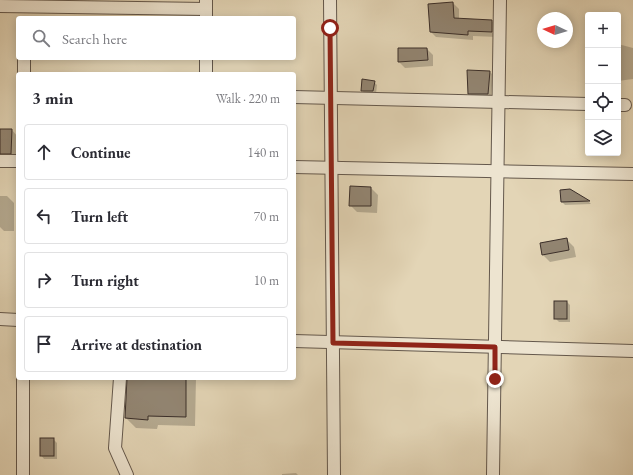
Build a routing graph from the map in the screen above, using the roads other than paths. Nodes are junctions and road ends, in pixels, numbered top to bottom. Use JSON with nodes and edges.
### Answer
{"nodes":[{"id":1,"x":330,"y":0,"type":"edge"},
{"id":2,"x":500,"y":0,"type":"edge"},
{"id":3,"x":99,"y":4,"type":"edge"},
{"id":4,"x":0,"y":6,"type":"edge"},
{"id":5,"x":24,"y":8,"type":"edge"},
{"id":6,"x":206,"y":9,"type":"edge"},
{"id":7,"x":24,"y":60,"type":"edge"},
{"id":8,"x":206,"y":60,"type":"edge"},
{"id":9,"x":24,"y":72,"type":"edge"},
{"id":10,"x":206,"y":72,"type":"edge"},
{"id":11,"x":296,"y":96,"type":"edge"},
{"id":12,"x":330,"y":98,"type":"junction"},
{"id":13,"x":499,"y":102,"type":"junction"},
{"id":14,"x":585,"y":104,"type":"edge"},
{"id":15,"x":0,"y":161,"type":"edge"},
{"id":16,"x":16,"y":161,"type":"edge"},
{"id":17,"x":296,"y":167,"type":"edge"},
{"id":18,"x":331,"y":168,"type":"junction"},
{"id":19,"x":498,"y":171,"type":"junction"},
{"id":20,"x":633,"y":174,"type":"edge"},
{"id":21,"x":0,"y":319,"type":"edge"},
{"id":22,"x":16,"y":320,"type":"edge"},
{"id":23,"x":296,"y":341,"type":"edge"},
{"id":24,"x":333,"y":343,"type":"junction"},
{"id":25,"x":495,"y":347,"type":"junction"},
{"id":26,"x":633,"y":351,"type":"edge"},
{"id":27,"x":23,"y":380,"type":"edge"},
{"id":28,"x":120,"y":380,"type":"edge"},
{"id":29,"x":23,"y":475,"type":"edge"},
{"id":30,"x":127,"y":475,"type":"edge"},
{"id":31,"x":334,"y":475,"type":"edge"},
{"id":32,"x":493,"y":475,"type":"edge"}],
"edges":[{"from":1,"to":12,"type":"street"},
{"from":2,"to":13,"type":"street"},
{"from":3,"to":5,"type":"street"},
{"from":3,"to":6,"type":"street"},
{"from":4,"to":5,"type":"street"},
{"from":7,"to":9,"type":"street"},
{"from":8,"to":10,"type":"street"},
{"from":11,"to":12,"type":"street"},
{"from":12,"to":13,"type":"street"},
{"from":12,"to":18,"type":"street"},
{"from":13,"to":14,"type":"street"},
{"from":13,"to":19,"type":"street"},
{"from":15,"to":16,"type":"street"},
{"from":17,"to":18,"type":"street"},
{"from":18,"to":19,"type":"street"},
{"from":18,"to":24,"type":"street"},
{"from":19,"to":20,"type":"street"},
{"from":19,"to":25,"type":"street"},
{"from":21,"to":22,"type":"street"},
{"from":23,"to":24,"type":"street"},
{"from":24,"to":25,"type":"street"},
{"from":24,"to":31,"type":"street"},
{"from":25,"to":26,"type":"street"},
{"from":25,"to":32,"type":"street"},
{"from":27,"to":29,"type":"street"},
{"from":28,"to":30,"type":"street"}]}
